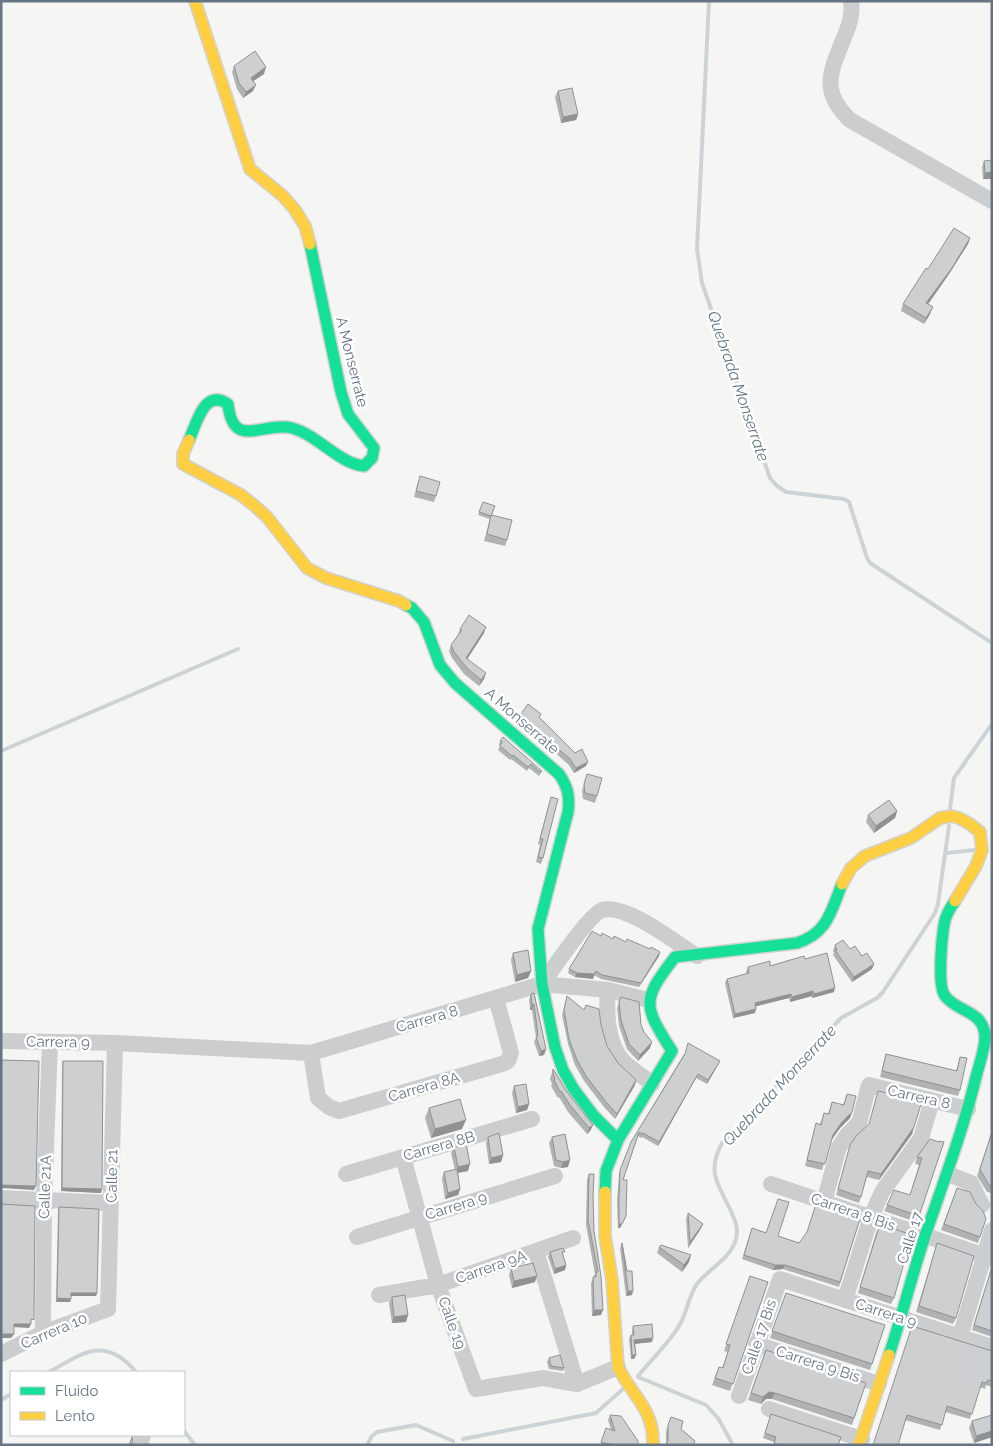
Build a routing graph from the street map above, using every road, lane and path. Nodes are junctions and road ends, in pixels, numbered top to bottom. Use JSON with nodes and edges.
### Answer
{"nodes":[{"id":1,"x":195,"y":1,"type":"edge"},
{"id":2,"x":851,"y":1,"type":"edge"},
{"id":3,"x":992,"y":201,"type":"edge"},
{"id":4,"x":986,"y":829,"type":"edge"},
{"id":5,"x":697,"y":956,"type":"junction"},
{"id":6,"x":542,"y":984,"type":"junction"},
{"id":7,"x":608,"y":990,"type":"junction"},
{"id":8,"x":496,"y":998,"type":"junction"},
{"id":9,"x":648,"y":1000,"type":"junction"},
{"id":10,"x":1,"y":1041,"type":"edge"},
{"id":11,"x":50,"y":1042,"type":"junction"},
{"id":12,"x":115,"y":1043,"type":"junction"},
{"id":13,"x":311,"y":1053,"type":"junction"},
{"id":14,"x":652,"y":1084,"type":"junction"},
{"id":15,"x":932,"y":1101,"type":"junction"},
{"id":16,"x":968,"y":1109,"type":"junction"},
{"id":17,"x":532,"y":1119,"type":"dead end"},
{"id":18,"x":618,"y":1140,"type":"junction"},
{"id":19,"x":403,"y":1157,"type":"junction"},
{"id":20,"x":346,"y":1174,"type":"dead end"},
{"id":21,"x":948,"y":1174,"type":"junction"},
{"id":22,"x":555,"y":1176,"type":"dead end"},
{"id":23,"x":771,"y":1184,"type":"dead end"},
{"id":24,"x":1,"y":1198,"type":"edge"},
{"id":25,"x":44,"y":1201,"type":"junction"},
{"id":26,"x":824,"y":1202,"type":"junction"},
{"id":27,"x":111,"y":1203,"type":"junction"},
{"id":28,"x":982,"y":1205,"type":"dead end"},
{"id":29,"x":421,"y":1216,"type":"junction"},
{"id":30,"x":871,"y":1217,"type":"junction"},
{"id":31,"x":992,"y":1230,"type":"edge"},
{"id":32,"x":926,"y":1236,"type":"junction"},
{"id":33,"x":357,"y":1237,"type":"dead end"},
{"id":34,"x":573,"y":1238,"type":"dead end"},
{"id":35,"x":536,"y":1251,"type":"junction"},
{"id":36,"x":988,"y":1256,"type":"edge"},
{"id":37,"x":780,"y":1279,"type":"joint"},
{"id":38,"x":438,"y":1285,"type":"junction"},
{"id":39,"x":379,"y":1296,"type":"dead end"},
{"id":40,"x":845,"y":1300,"type":"junction"},
{"id":41,"x":108,"y":1309,"type":"joint"},
{"id":42,"x":901,"y":1318,"type":"junction"},
{"id":43,"x":43,"y":1333,"type":"junction"},
{"id":44,"x":960,"y":1337,"type":"junction"},
{"id":45,"x":756,"y":1344,"type":"junction"},
{"id":46,"x":992,"y":1348,"type":"edge"},
{"id":47,"x":1,"y":1354,"type":"edge"},
{"id":48,"x":620,"y":1372,"type":"junction"},
{"id":49,"x":577,"y":1384,"type":"junction"},
{"id":50,"x":879,"y":1384,"type":"junction"},
{"id":51,"x":739,"y":1396,"type":"dead end"},
{"id":52,"x":769,"y":1409,"type":"dead end"},
{"id":53,"x":860,"y":1442,"type":"edge"},
{"id":54,"x":653,"y":1445,"type":"edge"}],
"edges":[{"from":1,"to":6,"type":"street","name":"A Monserrate"},
{"from":2,"to":3,"type":"street"},
{"from":4,"to":5,"type":"street"},
{"from":4,"to":16,"type":"street","name":"Calle 17"},
{"from":5,"to":6,"type":"street"},
{"from":5,"to":9,"type":"street"},
{"from":6,"to":7,"type":"street"},
{"from":6,"to":8,"type":"street","name":"Carrera 8"},
{"from":6,"to":18,"type":"street"},
{"from":7,"to":9,"type":"street"},
{"from":7,"to":14,"type":"street"},
{"from":8,"to":13,"type":"street","name":"Carrera 8"},
{"from":8,"to":13,"type":"street","name":"Carrera 8A"},
{"from":9,"to":14,"type":"street"},
{"from":10,"to":11,"type":"street","name":"Carrera 9"},
{"from":11,"to":12,"type":"street","name":"Carrera 9"},
{"from":11,"to":25,"type":"street","name":"Calle 21A"},
{"from":12,"to":13,"type":"street","name":"Carrera 8"},
{"from":12,"to":27,"type":"street","name":"Calle 21"},
{"from":14,"to":18,"type":"street"},
{"from":15,"to":16,"type":"street","name":"Carrera 8"},
{"from":15,"to":26,"type":"street","name":"Carrera 8"},
{"from":15,"to":30,"type":"street"},
{"from":16,"to":21,"type":"street","name":"Calle 17"},
{"from":17,"to":19,"type":"street","name":"Carrera 8B"},
{"from":18,"to":48,"type":"street"},
{"from":19,"to":20,"type":"street","name":"Carrera 8B"},
{"from":19,"to":29,"type":"street","name":"Calle 19"},
{"from":21,"to":28,"type":"street"},
{"from":21,"to":32,"type":"street","name":"Calle 17"},
{"from":22,"to":29,"type":"street","name":"Carrera 9"},
{"from":23,"to":26,"type":"street","name":"Carrera 8 Bis"},
{"from":24,"to":25,"type":"street"},
{"from":25,"to":27,"type":"street"},
{"from":25,"to":43,"type":"street","name":"Calle 21A"},
{"from":26,"to":30,"type":"street","name":"Carrera 8 Bis"},
{"from":27,"to":41,"type":"street","name":"Calle 21"},
{"from":29,"to":33,"type":"street","name":"Carrera 9"},
{"from":29,"to":38,"type":"street","name":"Calle 19"},
{"from":30,"to":32,"type":"street","name":"Carrera 8 Bis"},
{"from":30,"to":40,"type":"street"},
{"from":31,"to":36,"type":"street"},
{"from":32,"to":36,"type":"street","name":"Carrera 8 Bis"},
{"from":32,"to":42,"type":"street","name":"Calle 17"},
{"from":34,"to":35,"type":"street","name":"Carrera 9A"},
{"from":35,"to":38,"type":"street","name":"Carrera 9A"},
{"from":35,"to":49,"type":"street"},
{"from":36,"to":44,"type":"street"},
{"from":37,"to":40,"type":"street","name":"Carrera 9"},
{"from":37,"to":45,"type":"street","name":"Calle 17 Bis"},
{"from":38,"to":39,"type":"street","name":"Carrera 9A"},
{"from":38,"to":49,"type":"street","name":"Calle 19"},
{"from":40,"to":42,"type":"street","name":"Carrera 9"},
{"from":41,"to":43,"type":"street","name":"Carrera 10"},
{"from":42,"to":44,"type":"street","name":"Carrera 9"},
{"from":42,"to":50,"type":"street","name":"Calle 17"},
{"from":43,"to":47,"type":"street","name":"Carrera 10"},
{"from":44,"to":46,"type":"street","name":"Carrera 9"},
{"from":45,"to":50,"type":"street","name":"Carrera 9 Bis"},
{"from":45,"to":51,"type":"street","name":"Calle 17 Bis"},
{"from":48,"to":49,"type":"street"},
{"from":48,"to":54,"type":"street"},
{"from":50,"to":53,"type":"street","name":"Calle 17"},
{"from":52,"to":53,"type":"street"}]}
